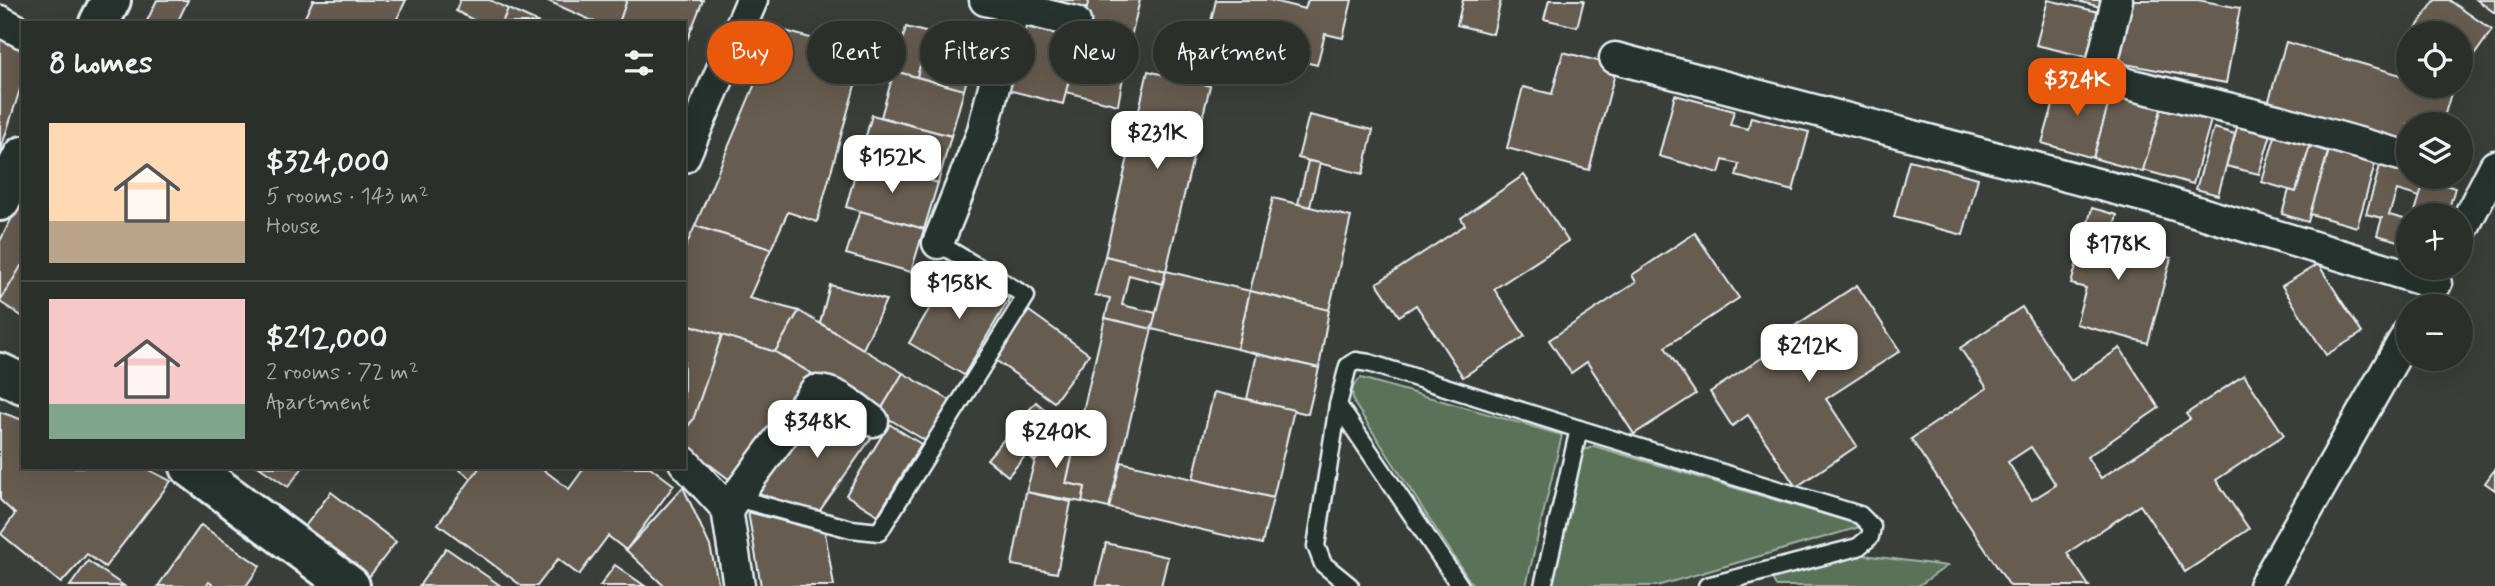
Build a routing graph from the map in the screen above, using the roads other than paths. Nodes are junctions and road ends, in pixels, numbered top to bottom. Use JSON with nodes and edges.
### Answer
{"nodes":[{"id":1,"x":111,"y":0,"type":"edge"},
{"id":2,"x":752,"y":0,"type":"edge"},
{"id":3,"x":985,"y":0,"type":"edge"},
{"id":4,"x":2117,"y":0,"type":"edge"},
{"id":5,"x":1016,"y":4,"type":"edge"},
{"id":6,"x":0,"y":21,"type":"edge"},
{"id":7,"x":100,"y":21,"type":"edge"},
{"id":8,"x":1072,"y":21,"type":"edge"},
{"id":9,"x":21,"y":32,"type":"edge"},
{"id":10,"x":1615,"y":58,"type":"dead end"},
{"id":11,"x":686,"y":152,"type":"edge"},
{"id":12,"x":2396,"y":154,"type":"edge"},
{"id":13,"x":21,"y":160,"type":"edge"},
{"id":14,"x":2481,"y":172,"type":"edge"},
{"id":15,"x":0,"y":201,"type":"edge"},
{"id":16,"x":2470,"y":203,"type":"edge"},
{"id":17,"x":938,"y":243,"type":"joint"},
{"id":18,"x":2435,"y":286,"type":"edge"},
{"id":19,"x":2396,"y":354,"type":"edge"},
{"id":20,"x":0,"y":373,"type":"edge"},
{"id":21,"x":21,"y":383,"type":"edge"},
{"id":22,"x":1338,"y":405,"type":"junction"},
{"id":23,"x":873,"y":421,"type":"dead end"},
{"id":24,"x":1578,"y":429,"type":"junction"},
{"id":25,"x":686,"y":464,"type":"edge"},
{"id":26,"x":193,"y":469,"type":"edge"},
{"id":27,"x":731,"y":504,"type":"junction"},
{"id":28,"x":350,"y":586,"type":"edge"},
{"id":29,"x":739,"y":586,"type":"edge"},
{"id":30,"x":1350,"y":586,"type":"edge"},
{"id":31,"x":1460,"y":586,"type":"edge"},
{"id":32,"x":1543,"y":586,"type":"edge"},
{"id":33,"x":1707,"y":586,"type":"edge"},
{"id":34,"x":2264,"y":586,"type":"edge"}],
"edges":[{"from":1,"to":7,"type":"street"},
{"from":2,"to":11,"type":"street"},
{"from":3,"to":5,"type":"street"},
{"from":4,"to":12,"type":"street"},
{"from":5,"to":8,"type":"street"},
{"from":5,"to":17,"type":"street"},
{"from":6,"to":9,"type":"street"},
{"from":10,"to":18,"type":"street"},
{"from":13,"to":15,"type":"street"},
{"from":14,"to":16,"type":"street"},
{"from":17,"to":27,"type":"lane"},
{"from":19,"to":34,"type":"street"},
{"from":20,"to":21,"type":"street"},
{"from":22,"to":24,"type":"lane"},
{"from":22,"to":30,"type":"lane"},
{"from":22,"to":31,"type":"lane"},
{"from":23,"to":27,"type":"street"},
{"from":24,"to":32,"type":"lane"},
{"from":24,"to":33,"type":"lane"},
{"from":25,"to":27,"type":"street"},
{"from":26,"to":28,"type":"street"},
{"from":27,"to":29,"type":"street"}]}
